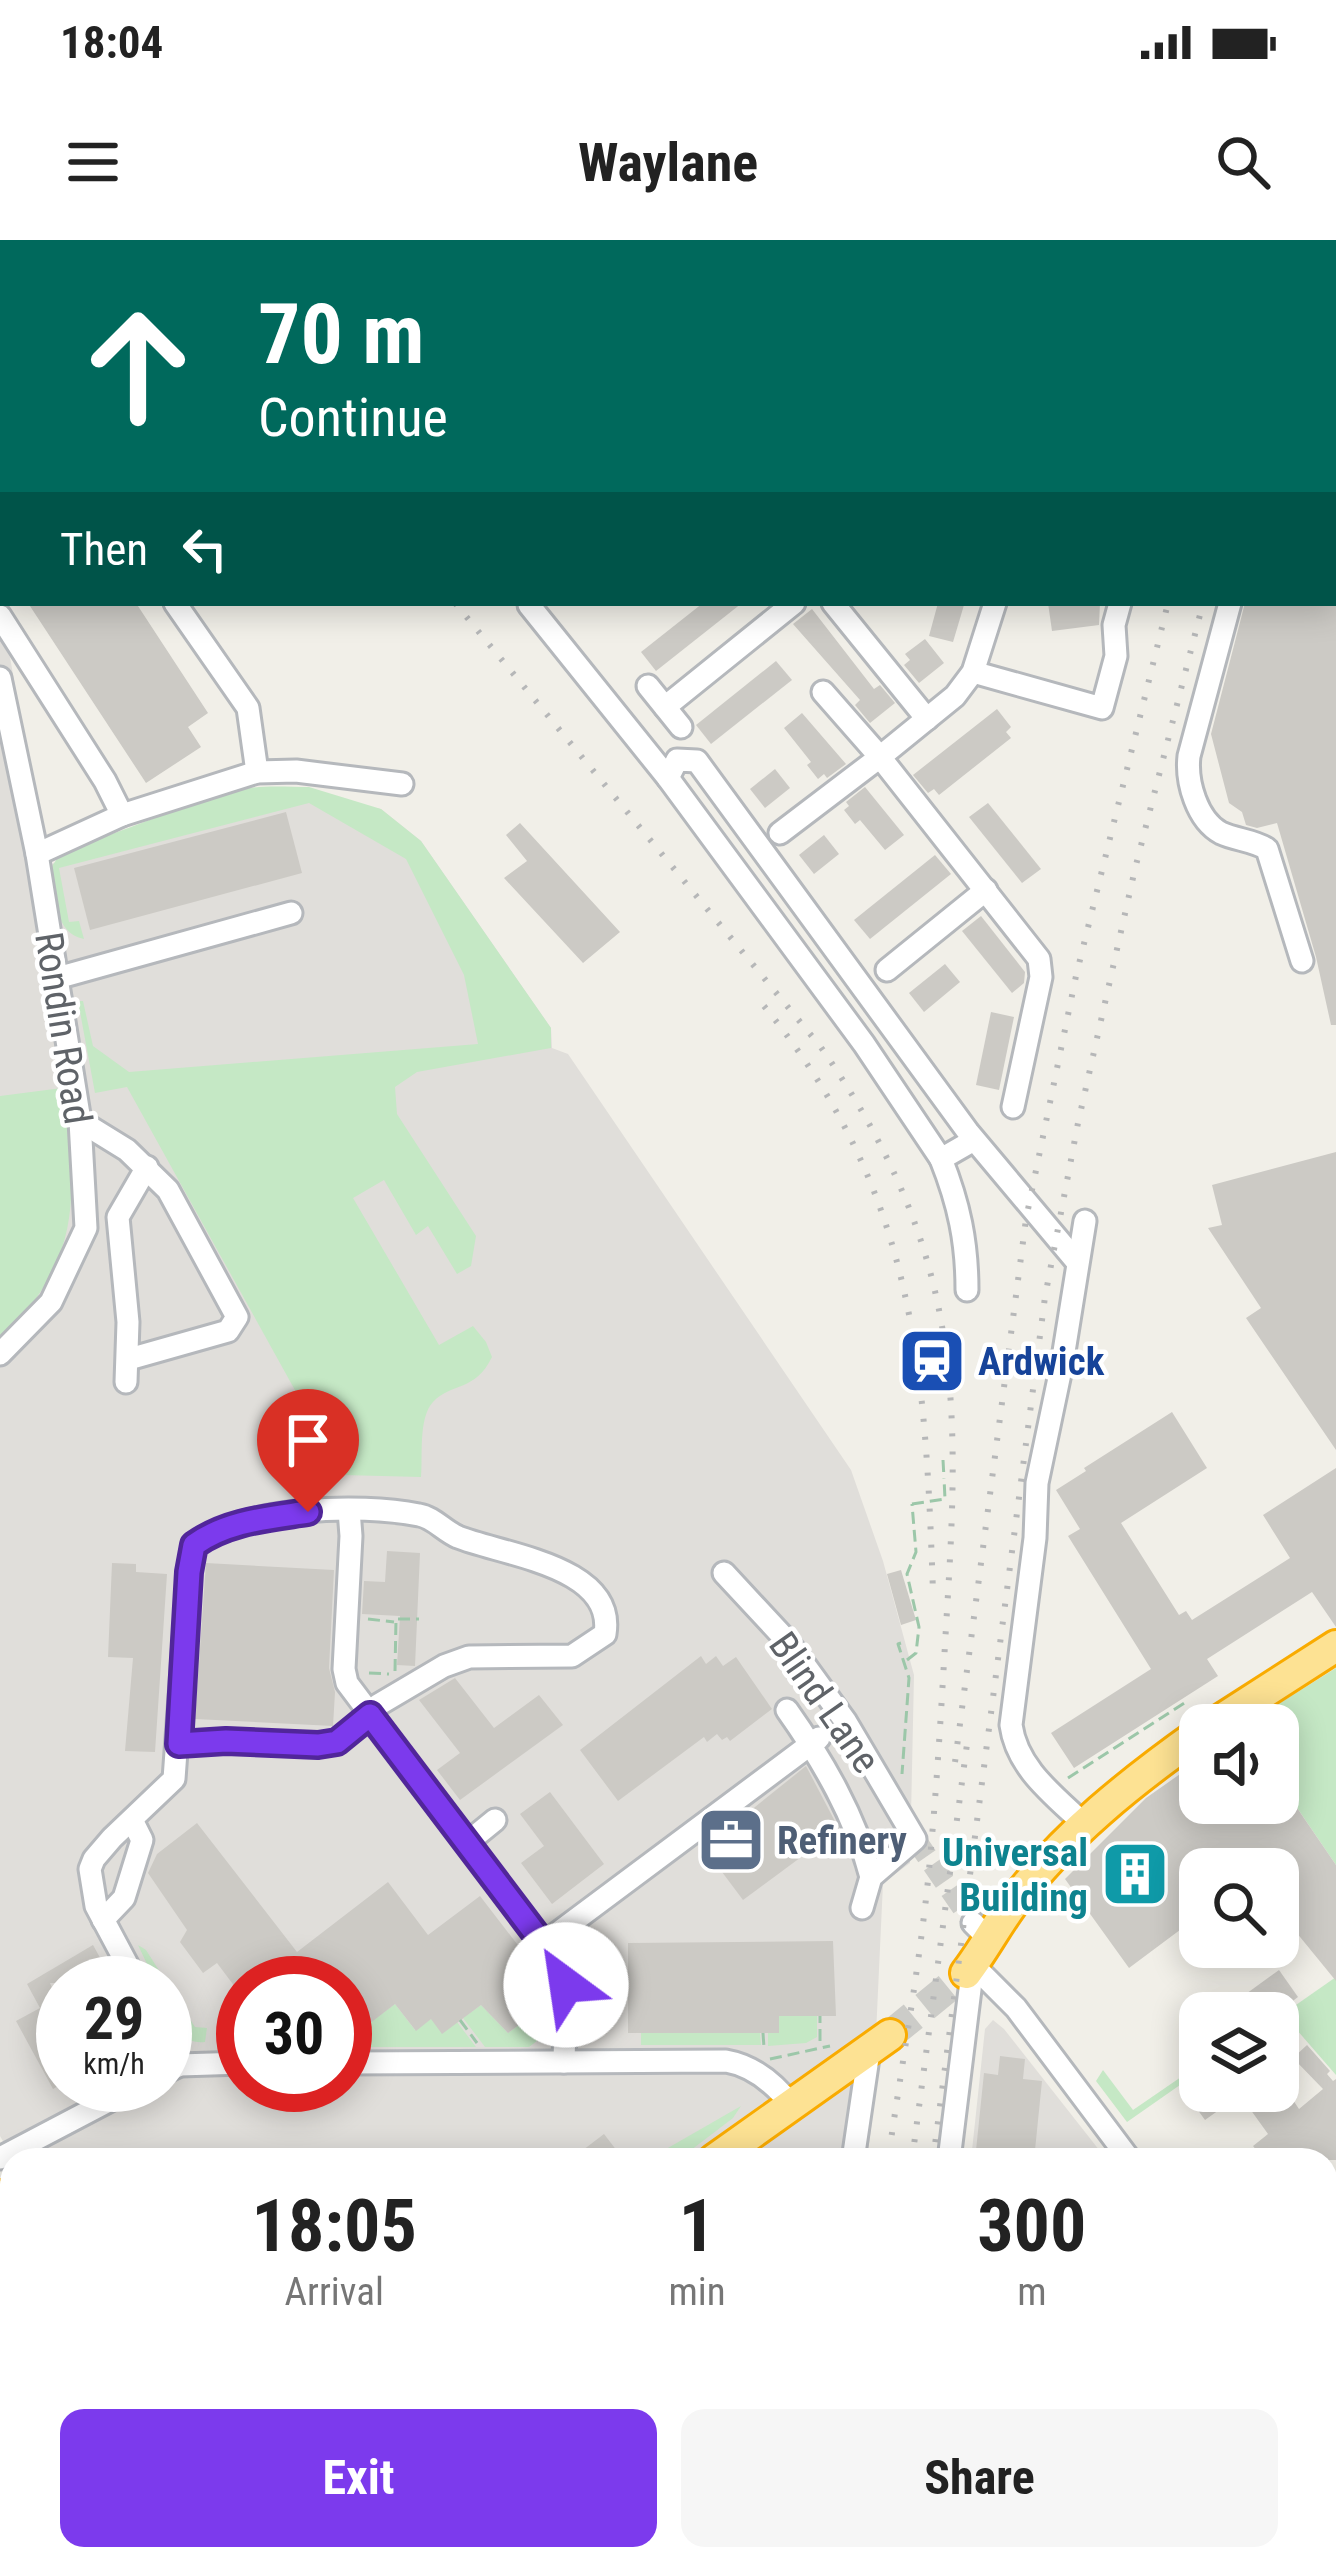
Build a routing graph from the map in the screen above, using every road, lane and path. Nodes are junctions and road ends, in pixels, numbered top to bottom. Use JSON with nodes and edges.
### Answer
{"nodes":[{"id":1,"x":177,"y":606,"type":"edge"},
{"id":2,"x":531,"y":606,"type":"edge"},
{"id":3,"x":790,"y":606,"type":"edge"},
{"id":4,"x":835,"y":606,"type":"edge"},
{"id":5,"x":994,"y":606,"type":"edge"},
{"id":6,"x":1119,"y":606,"type":"edge"},
{"id":7,"x":1229,"y":606,"type":"edge"},
{"id":8,"x":0,"y":616,"type":"edge"},
{"id":9,"x":973,"y":672,"type":"junction"},
{"id":10,"x":0,"y":678,"type":"edge"},
{"id":11,"x":648,"y":686,"type":"dead end"},
{"id":12,"x":823,"y":692,"type":"dead end"},
{"id":13,"x":664,"y":706,"type":"junction"},
{"id":14,"x":927,"y":719,"type":"junction"},
{"id":15,"x":681,"y":728,"type":"dead end"},
{"id":16,"x":880,"y":757,"type":"junction"},
{"id":17,"x":256,"y":772,"type":"junction"},
{"id":18,"x":668,"y":778,"type":"junction"},
{"id":19,"x":402,"y":784,"type":"dead end"},
{"id":20,"x":122,"y":815,"type":"junction"},
{"id":21,"x":780,"y":833,"type":"dead end"},
{"id":22,"x":37,"y":854,"type":"junction"},
{"id":23,"x":986,"y":890,"type":"junction"},
{"id":24,"x":291,"y":913,"type":"dead end"},
{"id":25,"x":1302,"y":961,"type":"dead end"},
{"id":26,"x":887,"y":970,"type":"dead end"},
{"id":27,"x":57,"y":978,"type":"junction"},
{"id":28,"x":1013,"y":1107,"type":"dead end"},
{"id":29,"x":80,"y":1121,"type":"junction"},
{"id":30,"x":974,"y":1139,"type":"junction"},
{"id":31,"x":941,"y":1159,"type":"junction"},
{"id":32,"x":147,"y":1167,"type":"junction"},
{"id":33,"x":1085,"y":1221,"type":"dead end"},
{"id":34,"x":1078,"y":1262,"type":"junction"},
{"id":35,"x":967,"y":1290,"type":"dead end"},
{"id":36,"x":0,"y":1354,"type":"edge"},
{"id":37,"x":943,"y":1460,"type":"dead end"},
{"id":38,"x":349,"y":1510,"type":"junction"},
{"id":39,"x":724,"y":1574,"type":"dead end"},
{"id":40,"x":360,"y":1618,"type":"dead end"},
{"id":41,"x":419,"y":1619,"type":"dead end"},
{"id":42,"x":396,"y":1623,"type":"junction"},
{"id":43,"x":1336,"y":1646,"type":"edge"},
{"id":44,"x":355,"y":1673,"type":"dead end"},
{"id":45,"x":1190,"y":1700,"type":"dead end"},
{"id":46,"x":1246,"y":1704,"type":"edge"},
{"id":47,"x":787,"y":1710,"type":"dead end"},
{"id":48,"x":370,"y":1715,"type":"junction"},
{"id":49,"x":829,"y":1733,"type":"junction"},
{"id":50,"x":179,"y":1744,"type":"junction"},
{"id":51,"x":1179,"y":1748,"type":"edge"},
{"id":52,"x":1061,"y":1782,"type":"dead end"},
{"id":53,"x":900,"y":1814,"type":"junction"},
{"id":54,"x":132,"y":1820,"type":"junction"},
{"id":55,"x":495,"y":1820,"type":"dead end"},
{"id":56,"x":1085,"y":1825,"type":"junction"},
{"id":57,"x":461,"y":1833,"type":"junction"},
{"id":58,"x":871,"y":1877,"type":"junction"},
{"id":59,"x":862,"y":1908,"type":"dead end"},
{"id":60,"x":103,"y":1920,"type":"junction"},
{"id":61,"x":543,"y":1944,"type":"junction"},
{"id":62,"x":975,"y":1950,"type":"junction"},
{"id":63,"x":123,"y":1956,"type":"edge"},
{"id":64,"x":820,"y":2016,"type":"dead end"},
{"id":65,"x":527,"y":2018,"type":"dead end"},
{"id":66,"x":460,"y":2020,"type":"dead end"},
{"id":67,"x":553,"y":2020,"type":"dead end"},
{"id":68,"x":763,"y":2033,"type":"dead end"},
{"id":69,"x":820,"y":2041,"type":"dead end"},
{"id":70,"x":880,"y":2043,"type":"joint"},
{"id":71,"x":829,"y":2047,"type":"dead end"},
{"id":72,"x":764,"y":2048,"type":"dead end"},
{"id":73,"x":480,"y":2051,"type":"dead end"},
{"id":74,"x":785,"y":2057,"type":"dead end"},
{"id":75,"x":564,"y":2062,"type":"junction"},
{"id":76,"x":372,"y":2063,"type":"edge"},
{"id":77,"x":781,"y":2064,"type":"dead end"},
{"id":78,"x":755,"y":2071,"type":"junction"},
{"id":79,"x":794,"y":2107,"type":"junction"},
{"id":80,"x":83,"y":2112,"type":"edge"},
{"id":81,"x":18,"y":2148,"type":"edge"},
{"id":82,"x":732,"y":2148,"type":"edge"},
{"id":83,"x":856,"y":2148,"type":"edge"},
{"id":84,"x":950,"y":2148,"type":"edge"},
{"id":85,"x":1121,"y":2148,"type":"edge"}],
"edges":[{"from":1,"to":17,"type":"street"},
{"from":2,"to":18,"type":"street"},
{"from":3,"to":13,"type":"street"},
{"from":4,"to":14,"type":"street"},
{"from":5,"to":9,"type":"street"},
{"from":6,"to":9,"type":"street"},
{"from":7,"to":25,"type":"street"},
{"from":8,"to":20,"type":"street"},
{"from":9,"to":14,"type":"street"},
{"from":10,"to":22,"type":"street","name":"Rondin Road"},
{"from":11,"to":13,"type":"street"},
{"from":12,"to":16,"type":"street"},
{"from":13,"to":15,"type":"street"},
{"from":14,"to":16,"type":"street"},
{"from":16,"to":21,"type":"street"},
{"from":16,"to":23,"type":"street"},
{"from":17,"to":19,"type":"street"},
{"from":17,"to":20,"type":"street"},
{"from":18,"to":30,"type":"street"},
{"from":18,"to":31,"type":"street"},
{"from":20,"to":22,"type":"street"},
{"from":22,"to":27,"type":"street","name":"Rondin Road"},
{"from":23,"to":26,"type":"street"},
{"from":23,"to":28,"type":"street"},
{"from":24,"to":27,"type":"street"},
{"from":27,"to":29,"type":"street","name":"Rondin Road"},
{"from":29,"to":32,"type":"street"},
{"from":29,"to":36,"type":"street","name":"Rondin Road"},
{"from":30,"to":31,"type":"street"},
{"from":30,"to":34,"type":"street"},
{"from":31,"to":35,"type":"street"},
{"from":32,"to":32,"type":"street"},
{"from":33,"to":34,"type":"street"},
{"from":34,"to":56,"type":"street"},
{"from":37,"to":53,"type":"path","bridge":true},
{"from":38,"to":48,"type":"street"},
{"from":38,"to":48,"type":"street"},
{"from":38,"to":50,"type":"street"},
{"from":39,"to":49,"type":"street","name":"Blind Lane"},
{"from":40,"to":42,"type":"path"},
{"from":41,"to":42,"type":"path"},
{"from":42,"to":44,"type":"path"},
{"from":43,"to":46,"type":"highway"},
{"from":45,"to":52,"type":"path"},
{"from":47,"to":49,"type":"street"},
{"from":48,"to":50,"type":"street"},
{"from":48,"to":57,"type":"street"},
{"from":49,"to":53,"type":"street","name":"Blind Lane"},
{"from":49,"to":58,"type":"street"},
{"from":49,"to":61,"type":"street"},
{"from":50,"to":54,"type":"street"},
{"from":51,"to":56,"type":"highway"},
{"from":53,"to":58,"type":"street","name":"Blind Lane"},
{"from":54,"to":60,"type":"street"},
{"from":54,"to":60,"type":"street"},
{"from":55,"to":57,"type":"street"},
{"from":56,"to":62,"type":"highway"},
{"from":57,"to":61,"type":"street"},
{"from":58,"to":59,"type":"street"},
{"from":60,"to":63,"type":"street"},
{"from":61,"to":75,"type":"street"},
{"from":62,"to":84,"type":"street"},
{"from":62,"to":85,"type":"street"},
{"from":64,"to":69,"type":"path"},
{"from":65,"to":67,"type":"path"},
{"from":66,"to":73,"type":"path"},
{"from":68,"to":72,"type":"path"},
{"from":70,"to":79,"type":"highway"},
{"from":70,"to":83,"type":"street"},
{"from":71,"to":78,"type":"path"},
{"from":74,"to":77,"type":"path"},
{"from":75,"to":76,"type":"street"},
{"from":75,"to":78,"type":"street"},
{"from":78,"to":79,"type":"street"},
{"from":79,"to":82,"type":"highway"},
{"from":80,"to":81,"type":"street"}]}
